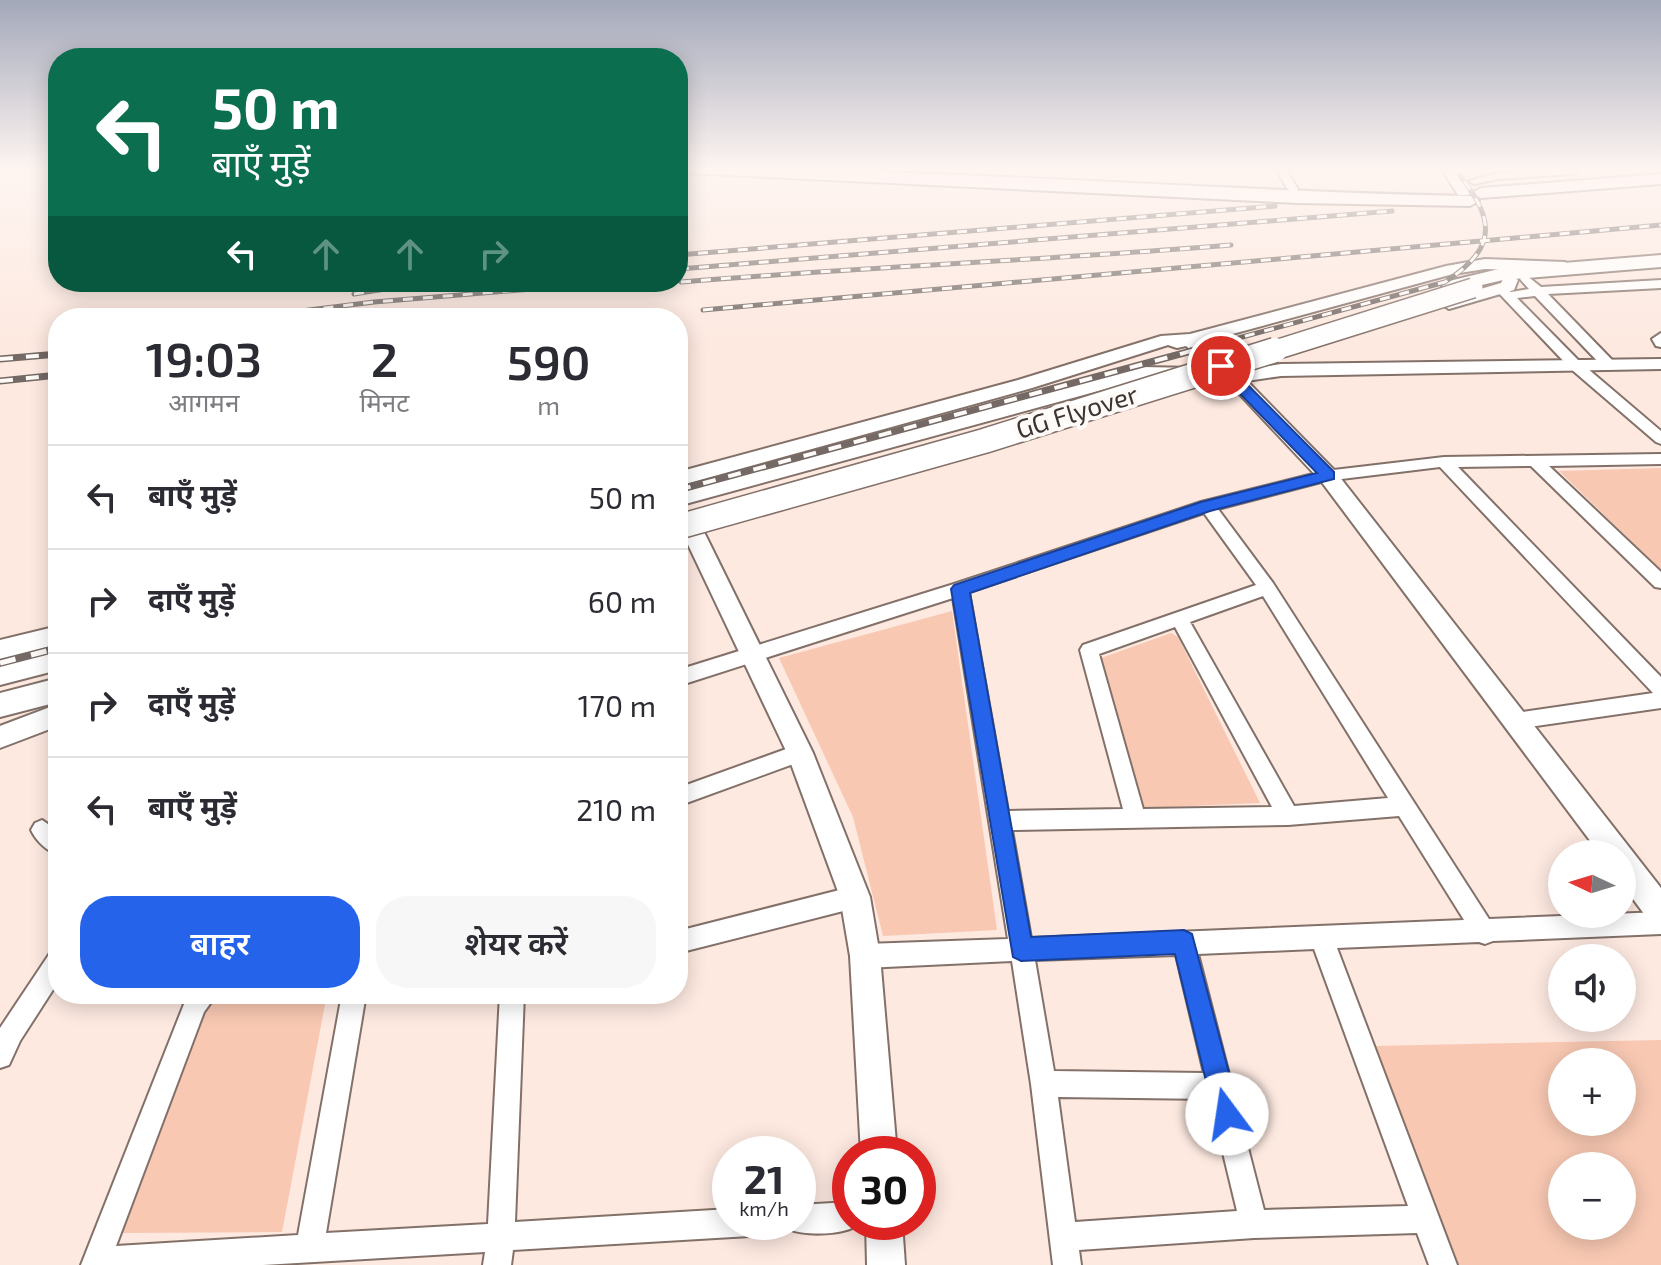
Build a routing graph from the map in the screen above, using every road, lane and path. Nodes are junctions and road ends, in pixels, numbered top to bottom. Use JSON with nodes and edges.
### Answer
{"nodes":[{"id":1,"x":1661,"y":261,"type":"edge"},
{"id":2,"x":1572,"y":268,"type":"junction"},
{"id":3,"x":1661,"y":269,"type":"edge"},
{"id":4,"x":1519,"y":284,"type":"junction"},
{"id":5,"x":1661,"y":284,"type":"edge"},
{"id":6,"x":1462,"y":287,"type":"junction"},
{"id":7,"x":1189,"y":339,"type":"junction"},
{"id":8,"x":1661,"y":364,"type":"edge"},
{"id":9,"x":1609,"y":365,"type":"junction"},
{"id":10,"x":1576,"y":366,"type":"junction"},
{"id":11,"x":1229,"y":374,"type":"junction"},
{"id":12,"x":1661,"y":439,"type":"edge"},
{"id":13,"x":1661,"y":459,"type":"edge"},
{"id":14,"x":1444,"y":462,"type":"junction"},
{"id":15,"x":1536,"y":462,"type":"junction"},
{"id":16,"x":688,"y":476,"type":"edge"},
{"id":17,"x":1328,"y":476,"type":"junction"},
{"id":18,"x":688,"y":493,"type":"edge"},
{"id":19,"x":688,"y":493,"type":"edge"},
{"id":20,"x":1207,"y":506,"type":"junction"},
{"id":21,"x":688,"y":512,"type":"edge"},
{"id":22,"x":688,"y":531,"type":"edge"},
{"id":23,"x":688,"y":532,"type":"edge"},
{"id":24,"x":688,"y":542,"type":"edge"},
{"id":25,"x":1661,"y":582,"type":"edge"},
{"id":26,"x":1267,"y":588,"type":"junction"},
{"id":27,"x":960,"y":589,"type":"junction"},
{"id":28,"x":1179,"y":618,"type":"junction"},
{"id":29,"x":48,"y":638,"type":"edge"},
{"id":30,"x":0,"y":650,"type":"edge"},
{"id":31,"x":48,"y":652,"type":"edge"},
{"id":32,"x":752,"y":653,"type":"junction"},
{"id":33,"x":48,"y":663,"type":"edge"},
{"id":34,"x":0,"y":664,"type":"edge"},
{"id":35,"x":0,"y":675,"type":"edge"},
{"id":36,"x":688,"y":675,"type":"edge"},
{"id":37,"x":48,"y":678,"type":"edge"},
{"id":38,"x":1661,"y":689,"type":"edge"},
{"id":39,"x":0,"y":690,"type":"edge"},
{"id":40,"x":48,"y":693,"type":"edge"},
{"id":41,"x":1661,"y":700,"type":"edge"},
{"id":42,"x":0,"y":705,"type":"edge"},
{"id":43,"x":48,"y":719,"type":"edge"},
{"id":44,"x":1516,"y":721,"type":"junction"},
{"id":45,"x":0,"y":737,"type":"edge"},
{"id":46,"x":800,"y":753,"type":"junction"},
{"id":47,"x":688,"y":793,"type":"edge"},
{"id":48,"x":1405,"y":806,"type":"junction"},
{"id":49,"x":1288,"y":816,"type":"junction"},
{"id":50,"x":1136,"y":820,"type":"junction"},
{"id":51,"x":998,"y":821,"type":"junction"},
{"id":52,"x":1606,"y":840,"type":"edge"},
{"id":53,"x":1636,"y":879,"type":"edge"},
{"id":54,"x":855,"y":897,"type":"junction"},
{"id":55,"x":1661,"y":912,"type":"edge"},
{"id":56,"x":1661,"y":923,"type":"edge"},
{"id":57,"x":1485,"y":933,"type":"junction"},
{"id":58,"x":1322,"y":938,"type":"junction"},
{"id":59,"x":688,"y":939,"type":"edge"},
{"id":60,"x":1184,"y":942,"type":"junction"},
{"id":61,"x":1021,"y":949,"type":"junction"},
{"id":62,"x":865,"y":956,"type":"junction"},
{"id":63,"x":48,"y":975,"type":"edge"},
{"id":64,"x":195,"y":1004,"type":"edge"},
{"id":65,"x":352,"y":1004,"type":"edge"},
{"id":66,"x":512,"y":1004,"type":"edge"},
{"id":67,"x":6,"y":1032,"type":"edge"},
{"id":68,"x":0,"y":1056,"type":"edge"},
{"id":69,"x":1044,"y":1084,"type":"junction"},
{"id":70,"x":1221,"y":1086,"type":"junction"},
{"id":71,"x":878,"y":1136,"type":"edge"},
{"id":72,"x":1428,"y":1219,"type":"junction"},
{"id":73,"x":712,"y":1224,"type":"edge"},
{"id":74,"x":1254,"y":1224,"type":"junction"},
{"id":75,"x":501,"y":1237,"type":"junction"},
{"id":76,"x":1063,"y":1237,"type":"junction"},
{"id":77,"x":885,"y":1240,"type":"edge"},
{"id":78,"x":310,"y":1248,"type":"junction"},
{"id":79,"x":96,"y":1263,"type":"edge"},
{"id":80,"x":497,"y":1265,"type":"edge"},
{"id":81,"x":886,"y":1265,"type":"edge"},
{"id":82,"x":1067,"y":1265,"type":"edge"},
{"id":83,"x":1443,"y":1265,"type":"edge"}],
"edges":[{"from":1,"to":2,"type":"main road"},
{"from":2,"to":4,"type":"main road"},
{"from":2,"to":7,"type":"street"},
{"from":3,"to":4,"type":"main road"},
{"from":4,"to":5,"type":"street"},
{"from":4,"to":6,"type":"main road"},
{"from":4,"to":9,"type":"street"},
{"from":4,"to":10,"type":"street"},
{"from":4,"to":11,"type":"street"},
{"from":6,"to":21,"type":"main road","name":"GG Flyover"},
{"from":6,"to":22,"type":"main road","name":"GG Flyover","bridge":true},
{"from":7,"to":11,"type":"street"},
{"from":7,"to":16,"type":"street"},
{"from":7,"to":18,"type":"street"},
{"from":8,"to":9,"type":"street"},
{"from":9,"to":10,"type":"street"},
{"from":10,"to":11,"type":"street"},
{"from":10,"to":12,"type":"street"},
{"from":11,"to":17,"type":"street"},
{"from":11,"to":19,"type":"street"},
{"from":11,"to":23,"type":"street"},
{"from":13,"to":15,"type":"street"},
{"from":14,"to":15,"type":"street"},
{"from":14,"to":17,"type":"street"},
{"from":14,"to":38,"type":"street"},
{"from":15,"to":25,"type":"street"},
{"from":17,"to":20,"type":"street"},
{"from":17,"to":44,"type":"street"},
{"from":20,"to":26,"type":"street"},
{"from":20,"to":27,"type":"street"},
{"from":24,"to":32,"type":"street"},
{"from":26,"to":28,"type":"street"},
{"from":26,"to":48,"type":"street"},
{"from":27,"to":32,"type":"street"},
{"from":27,"to":51,"type":"street"},
{"from":28,"to":49,"type":"street"},
{"from":28,"to":50,"type":"street"},
{"from":29,"to":30,"type":"street"},
{"from":31,"to":34,"type":"street"},
{"from":32,"to":36,"type":"street"},
{"from":32,"to":46,"type":"street"},
{"from":33,"to":35,"type":"street"},
{"from":37,"to":39,"type":"main road"},
{"from":40,"to":42,"type":"main road"},
{"from":41,"to":44,"type":"street"},
{"from":43,"to":45,"type":"street"},
{"from":44,"to":52,"type":"street"},
{"from":46,"to":47,"type":"street"},
{"from":46,"to":54,"type":"street"},
{"from":48,"to":49,"type":"street"},
{"from":48,"to":57,"type":"street"},
{"from":49,"to":50,"type":"street"},
{"from":50,"to":51,"type":"street"},
{"from":51,"to":61,"type":"street"},
{"from":53,"to":55,"type":"street"},
{"from":54,"to":59,"type":"street"},
{"from":54,"to":62,"type":"street"},
{"from":56,"to":57,"type":"street"},
{"from":57,"to":58,"type":"street"},
{"from":58,"to":60,"type":"street"},
{"from":58,"to":72,"type":"street"},
{"from":60,"to":61,"type":"street"},
{"from":60,"to":70,"type":"street"},
{"from":61,"to":62,"type":"street"},
{"from":61,"to":69,"type":"street"},
{"from":62,"to":71,"type":"street"},
{"from":63,"to":67,"type":"street"},
{"from":64,"to":79,"type":"street"},
{"from":65,"to":78,"type":"street"},
{"from":66,"to":75,"type":"street"},
{"from":67,"to":68,"type":"street"},
{"from":69,"to":70,"type":"street"},
{"from":69,"to":76,"type":"street"},
{"from":70,"to":74,"type":"street"},
{"from":72,"to":74,"type":"street"},
{"from":72,"to":83,"type":"street"},
{"from":73,"to":75,"type":"street"},
{"from":74,"to":76,"type":"street"},
{"from":75,"to":78,"type":"street"},
{"from":75,"to":80,"type":"street"},
{"from":76,"to":82,"type":"street"},
{"from":77,"to":81,"type":"street"},
{"from":78,"to":79,"type":"street"}]}
